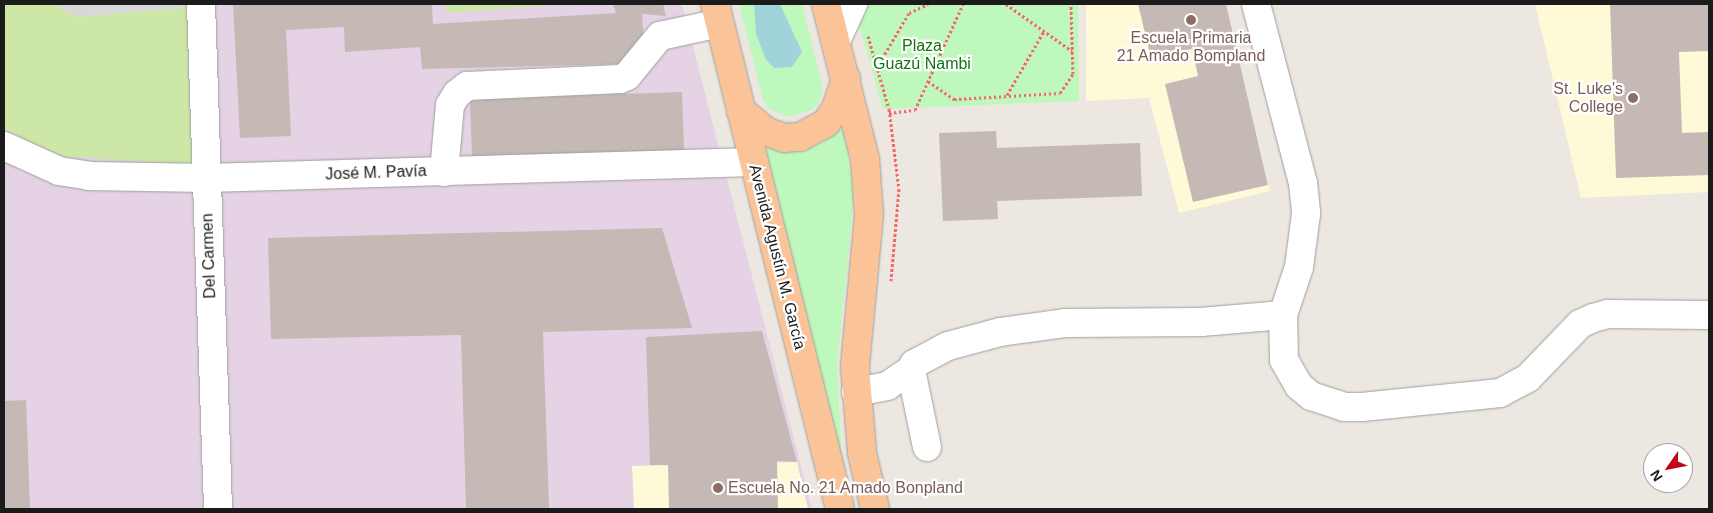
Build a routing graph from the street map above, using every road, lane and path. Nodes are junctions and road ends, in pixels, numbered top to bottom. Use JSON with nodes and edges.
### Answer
{"nodes":[{"id":1,"x":201,"y":4,"type":"edge"},
{"id":2,"x":826,"y":4,"type":"edge"},
{"id":3,"x":853,"y":4,"type":"edge"},
{"id":4,"x":928,"y":4,"type":"edge"},
{"id":5,"x":963,"y":4,"type":"edge"},
{"id":6,"x":1006,"y":4,"type":"edge"},
{"id":7,"x":1071,"y":4,"type":"edge"},
{"id":8,"x":1256,"y":4,"type":"edge"},
{"id":9,"x":717,"y":13,"type":"edge"},
{"id":10,"x":1044,"y":31,"type":"junction"},
{"id":11,"x":836,"y":41,"type":"junction"},
{"id":12,"x":1072,"y":51,"type":"junction"},
{"id":13,"x":876,"y":68,"type":"dead end"},
{"id":14,"x":846,"y":79,"type":"junction"},
{"id":15,"x":928,"y":81,"type":"junction"},
{"id":16,"x":1007,"y":96,"type":"junction"},
{"id":17,"x":741,"y":111,"type":"junction"},
{"id":18,"x":889,"y":113,"type":"dead end"},
{"id":19,"x":4,"y":146,"type":"edge"},
{"id":20,"x":754,"y":162,"type":"junction"},
{"id":21,"x":444,"y":172,"type":"junction"},
{"id":22,"x":207,"y":178,"type":"junction"},
{"id":23,"x":1709,"y":315,"type":"edge"},
{"id":24,"x":1283,"y":316,"type":"junction"},
{"id":25,"x":911,"y":370,"type":"junction"},
{"id":26,"x":856,"y":392,"type":"junction"},
{"id":27,"x":927,"y":447,"type":"dead end"},
{"id":28,"x":218,"y":509,"type":"edge"},
{"id":29,"x":840,"y":509,"type":"edge"},
{"id":30,"x":875,"y":509,"type":"edge"}],
"edges":[{"from":1,"to":22,"type":"street","name":"Del Carmen"},
{"from":2,"to":11,"type":"main road"},
{"from":3,"to":11,"type":"street"},
{"from":4,"to":13,"type":"path"},
{"from":5,"to":15,"type":"path"},
{"from":6,"to":10,"type":"path"},
{"from":7,"to":12,"type":"path"},
{"from":8,"to":24,"type":"street"},
{"from":9,"to":17,"type":"main road","name":"Avenida Agustín M. García"},
{"from":9,"to":21,"type":"street"},
{"from":10,"to":12,"type":"path"},
{"from":10,"to":16,"type":"path"},
{"from":11,"to":14,"type":"main road"},
{"from":12,"to":16,"type":"path"},
{"from":14,"to":17,"type":"main road"},
{"from":14,"to":26,"type":"main road"},
{"from":15,"to":16,"type":"path"},
{"from":15,"to":18,"type":"path"},
{"from":17,"to":20,"type":"main road","name":"Avenida Agustín M. García"},
{"from":19,"to":22,"type":"street","name":"José M. Pavía"},
{"from":20,"to":21,"type":"street","name":"José M. Pavía"},
{"from":20,"to":29,"type":"main road","name":"Avenida Agustín M. García"},
{"from":21,"to":22,"type":"street","name":"José M. Pavía"},
{"from":22,"to":28,"type":"street","name":"Del Carmen"},
{"from":23,"to":24,"type":"street"},
{"from":24,"to":25,"type":"street"},
{"from":25,"to":26,"type":"street"},
{"from":25,"to":27,"type":"street"},
{"from":26,"to":30,"type":"main road"}]}
